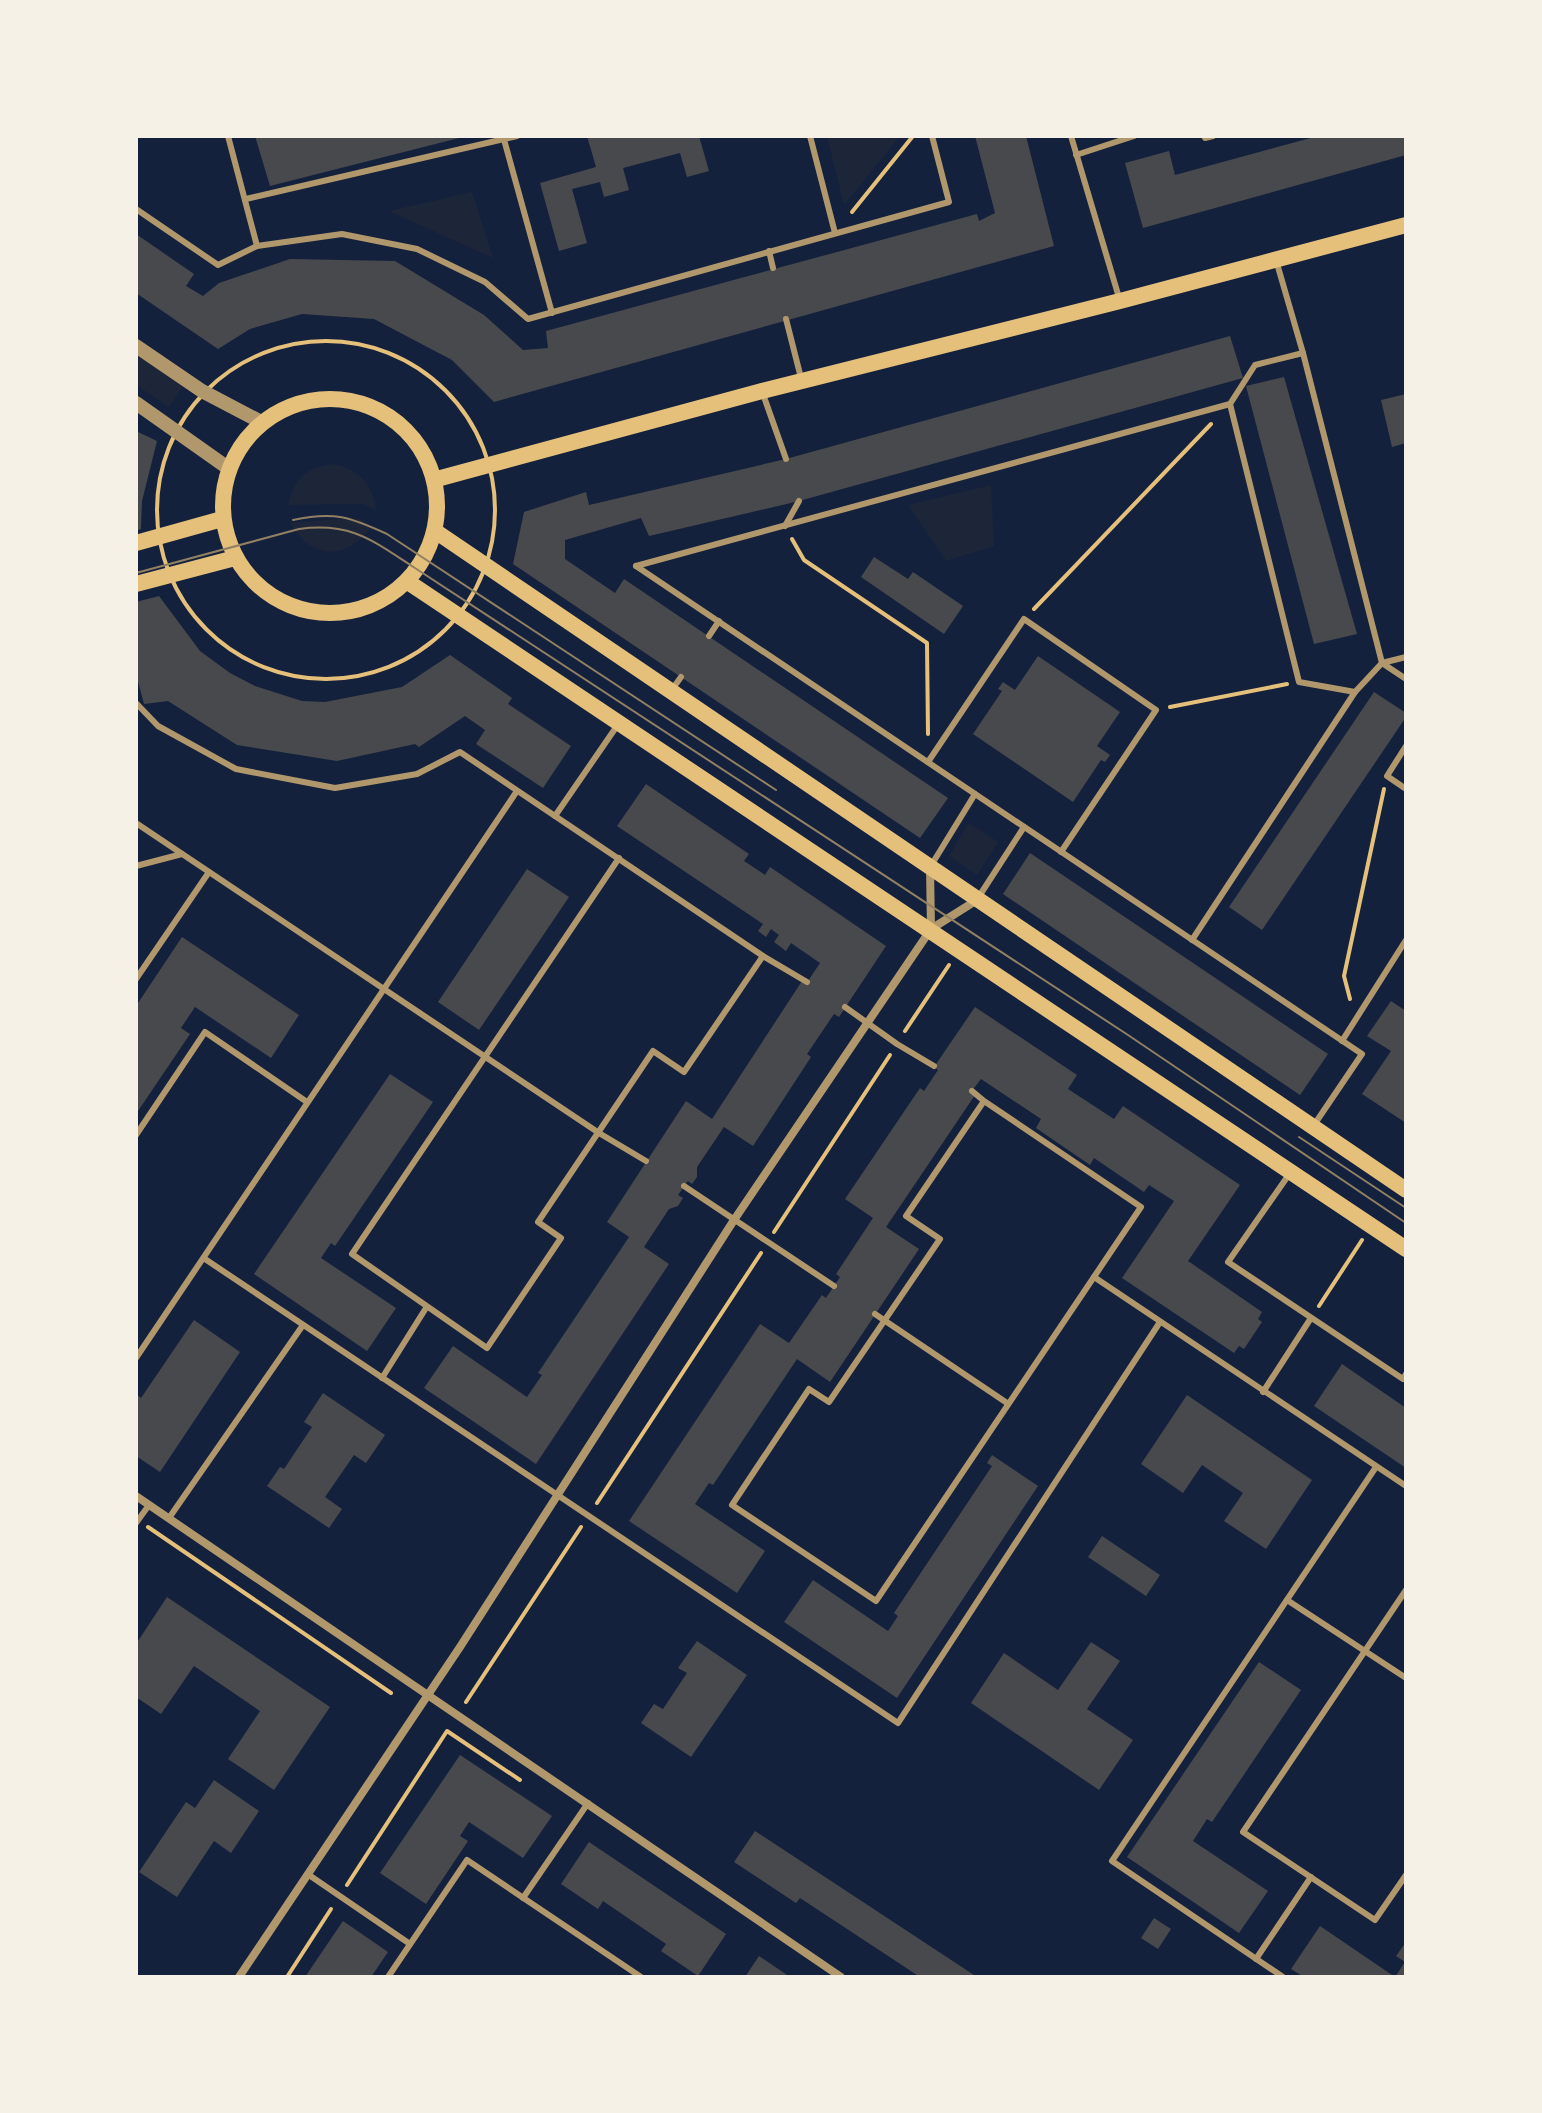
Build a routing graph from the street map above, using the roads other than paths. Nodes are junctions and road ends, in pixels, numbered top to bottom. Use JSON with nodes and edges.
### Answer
{"nodes":[{"id":1,"x":228,"y":136,"type":"edge"},
{"id":2,"x":517,"y":136,"type":"edge"},
{"id":3,"x":810,"y":136,"type":"edge"},
{"id":4,"x":932,"y":136,"type":"edge"},
{"id":5,"x":1071,"y":136,"type":"edge"},
{"id":6,"x":1134,"y":136,"type":"edge"},
{"id":7,"x":1204,"y":136,"type":"edge"},
{"id":8,"x":1213,"y":136,"type":"edge"},
{"id":9,"x":504,"y":138,"type":"edge"},
{"id":10,"x":1076,"y":155,"type":"junction"},
{"id":11,"x":246,"y":199,"type":"junction"},
{"id":12,"x":136,"y":209,"type":"edge"},
{"id":13,"x":1406,"y":225,"type":"edge"},
{"id":14,"x":835,"y":233,"type":"junction"},
{"id":15,"x":257,"y":246,"type":"junction"},
{"id":16,"x":769,"y":251,"type":"junction"},
{"id":17,"x":1276,"y":260,"type":"junction"},
{"id":18,"x":773,"y":268,"type":"dead end"},
{"id":19,"x":1120,"y":301,"type":"junction"},
{"id":20,"x":552,"y":313,"type":"junction"},
{"id":21,"x":786,"y":319,"type":"dead end"},
{"id":22,"x":136,"y":346,"type":"edge"},
{"id":23,"x":1303,"y":353,"type":"junction"},
{"id":24,"x":801,"y":381,"type":"junction"},
{"id":25,"x":762,"y":391,"type":"junction"},
{"id":26,"x":136,"y":403,"type":"edge"},
{"id":27,"x":1230,"y":404,"type":"junction"},
{"id":28,"x":263,"y":423,"type":"junction"},
{"id":29,"x":786,"y":459,"type":"dead end"},
{"id":30,"x":228,"y":468,"type":"junction"},
{"id":31,"x":437,"y":479,"type":"junction"},
{"id":32,"x":799,"y":501,"type":"dead end"},
{"id":33,"x":222,"y":519,"type":"junction"},
{"id":34,"x":784,"y":527,"type":"junction"},
{"id":35,"x":435,"y":531,"type":"junction"},
{"id":36,"x":136,"y":543,"type":"edge"},
{"id":37,"x":235,"y":558,"type":"junction"},
{"id":38,"x":408,"y":582,"type":"junction"},
{"id":39,"x":136,"y":584,"type":"edge"},
{"id":40,"x":719,"y":621,"type":"junction"},
{"id":41,"x":709,"y":636,"type":"dead end"},
{"id":42,"x":1406,"y":657,"type":"edge"},
{"id":43,"x":1382,"y":663,"type":"junction"},
{"id":44,"x":1406,"y":679,"type":"edge"},
{"id":45,"x":1355,"y":692,"type":"junction"},
{"id":46,"x":136,"y":703,"type":"edge"},
{"id":47,"x":619,"y":723,"type":"junction"},
{"id":48,"x":1406,"y":746,"type":"edge"},
{"id":49,"x":928,"y":762,"type":"junction"},
{"id":50,"x":1406,"y":789,"type":"edge"},
{"id":51,"x":517,"y":791,"type":"junction"},
{"id":52,"x":975,"y":794,"type":"junction"},
{"id":53,"x":555,"y":816,"type":"junction"},
{"id":54,"x":136,"y":823,"type":"edge"},
{"id":55,"x":1024,"y":827,"type":"junction"},
{"id":56,"x":1061,"y":852,"type":"junction"},
{"id":57,"x":182,"y":854,"type":"junction"},
{"id":58,"x":619,"y":858,"type":"junction"},
{"id":59,"x":136,"y":866,"type":"edge"},
{"id":60,"x":930,"y":867,"type":"junction"},
{"id":61,"x":209,"y":872,"type":"junction"},
{"id":62,"x":978,"y":899,"type":"junction"},
{"id":63,"x":931,"y":929,"type":"junction"},
{"id":64,"x":1192,"y":940,"type":"junction"},
{"id":65,"x":1406,"y":940,"type":"edge"},
{"id":66,"x":763,"y":956,"type":"junction"},
{"id":67,"x":136,"y":979,"type":"edge"},
{"id":68,"x":807,"y":982,"type":"dead end"},
{"id":69,"x":384,"y":989,"type":"junction"},
{"id":70,"x":845,"y":1007,"type":"dead end"},
{"id":71,"x":867,"y":1024,"type":"junction"},
{"id":72,"x":1342,"y":1041,"type":"junction"},
{"id":73,"x":486,"y":1056,"type":"junction"},
{"id":74,"x":934,"y":1066,"type":"dead end"},
{"id":75,"x":972,"y":1091,"type":"dead end"},
{"id":76,"x":984,"y":1101,"type":"junction"},
{"id":77,"x":307,"y":1102,"type":"junction"},
{"id":78,"x":1313,"y":1127,"type":"junction"},
{"id":79,"x":599,"y":1133,"type":"junction"},
{"id":80,"x":136,"y":1135,"type":"edge"},
{"id":81,"x":646,"y":1161,"type":"dead end"},
{"id":82,"x":1291,"y":1172,"type":"junction"},
{"id":83,"x":684,"y":1186,"type":"dead end"},
{"id":84,"x":1406,"y":1190,"type":"edge"},
{"id":85,"x":734,"y":1220,"type":"junction"},
{"id":86,"x":1406,"y":1249,"type":"edge"},
{"id":87,"x":205,"y":1259,"type":"junction"},
{"id":88,"x":1094,"y":1277,"type":"junction"},
{"id":89,"x":834,"y":1286,"type":"dead end"},
{"id":90,"x":426,"y":1308,"type":"junction"},
{"id":91,"x":875,"y":1314,"type":"dead end"},
{"id":92,"x":1311,"y":1318,"type":"junction"},
{"id":93,"x":885,"y":1321,"type":"junction"},
{"id":94,"x":1160,"y":1322,"type":"junction"},
{"id":95,"x":303,"y":1325,"type":"junction"},
{"id":96,"x":136,"y":1358,"type":"edge"},
{"id":97,"x":1406,"y":1374,"type":"edge"},
{"id":98,"x":382,"y":1378,"type":"junction"},
{"id":99,"x":1263,"y":1392,"type":"junction"},
{"id":100,"x":1007,"y":1403,"type":"junction"},
{"id":101,"x":1376,"y":1467,"type":"junction"},
{"id":102,"x":1406,"y":1486,"type":"edge"},
{"id":103,"x":558,"y":1495,"type":"junction"},
{"id":104,"x":136,"y":1496,"type":"edge"},
{"id":105,"x":149,"y":1505,"type":"junction"},
{"id":106,"x":169,"y":1518,"type":"junction"},
{"id":107,"x":137,"y":1522,"type":"edge"},
{"id":108,"x":1406,"y":1590,"type":"edge"},
{"id":109,"x":1287,"y":1600,"type":"junction"},
{"id":110,"x":1365,"y":1650,"type":"junction"},
{"id":111,"x":1406,"y":1678,"type":"edge"},
{"id":112,"x":428,"y":1694,"type":"junction"},
{"id":113,"x":588,"y":1803,"type":"junction"},
{"id":114,"x":309,"y":1875,"type":"junction"},
{"id":115,"x":1406,"y":1875,"type":"edge"},
{"id":116,"x":1311,"y":1877,"type":"junction"},
{"id":117,"x":523,"y":1898,"type":"junction"},
{"id":118,"x":410,"y":1944,"type":"junction"},
{"id":119,"x":1256,"y":1959,"type":"junction"},
{"id":120,"x":239,"y":1977,"type":"edge"},
{"id":121,"x":388,"y":1977,"type":"edge"},
{"id":122,"x":641,"y":1977,"type":"edge"},
{"id":123,"x":841,"y":1977,"type":"edge"},
{"id":124,"x":1283,"y":1977,"type":"edge"}],
"edges":[{"from":1,"to":11,"type":"lane"},
{"from":2,"to":9,"type":"lane"},
{"from":3,"to":14,"type":"lane"},
{"from":4,"to":14,"type":"lane"},
{"from":5,"to":10,"type":"lane"},
{"from":6,"to":10,"type":"lane"},
{"from":7,"to":8,"type":"lane"},
{"from":9,"to":11,"type":"lane"},
{"from":9,"to":20,"type":"lane"},
{"from":10,"to":19,"type":"lane"},
{"from":11,"to":15,"type":"lane"},
{"from":12,"to":15,"type":"lane"},
{"from":13,"to":17,"type":"main road"},
{"from":14,"to":16,"type":"lane"},
{"from":15,"to":20,"type":"lane"},
{"from":16,"to":18,"type":"lane"},
{"from":16,"to":20,"type":"lane"},
{"from":17,"to":19,"type":"main road"},
{"from":17,"to":23,"type":"lane"},
{"from":19,"to":24,"type":"main road"},
{"from":21,"to":24,"type":"lane"},
{"from":22,"to":28,"type":"street"},
{"from":23,"to":27,"type":"lane"},
{"from":23,"to":43,"type":"lane"},
{"from":24,"to":25,"type":"main road"},
{"from":25,"to":29,"type":"lane"},
{"from":25,"to":31,"type":"main road"},
{"from":26,"to":30,"type":"street"},
{"from":27,"to":34,"type":"lane"},
{"from":27,"to":45,"type":"lane"},
{"from":28,"to":30,"type":"main road"},
{"from":28,"to":31,"type":"main road"},
{"from":30,"to":33,"type":"main road"},
{"from":31,"to":35,"type":"main road"},
{"from":32,"to":34,"type":"lane"},
{"from":33,"to":36,"type":"main road"},
{"from":33,"to":37,"type":"main road"},
{"from":34,"to":40,"type":"lane"},
{"from":35,"to":38,"type":"main road"},
{"from":35,"to":60,"type":"main road"},
{"from":37,"to":38,"type":"main road"},
{"from":37,"to":39,"type":"main road"},
{"from":38,"to":47,"type":"main road"},
{"from":40,"to":41,"type":"lane"},
{"from":40,"to":49,"type":"lane"},
{"from":42,"to":43,"type":"lane"},
{"from":43,"to":44,"type":"lane"},
{"from":43,"to":45,"type":"lane"},
{"from":45,"to":64,"type":"lane"},
{"from":46,"to":51,"type":"lane"},
{"from":47,"to":53,"type":"lane"},
{"from":47,"to":63,"type":"main road"},
{"from":48,"to":50,"type":"lane"},
{"from":49,"to":52,"type":"lane"},
{"from":49,"to":56,"type":"lane"},
{"from":51,"to":53,"type":"lane"},
{"from":51,"to":69,"type":"lane"},
{"from":52,"to":55,"type":"lane"},
{"from":52,"to":60,"type":"lane"},
{"from":53,"to":58,"type":"lane"},
{"from":54,"to":57,"type":"lane"},
{"from":55,"to":56,"type":"lane"},
{"from":55,"to":62,"type":"lane"},
{"from":56,"to":64,"type":"lane"},
{"from":57,"to":59,"type":"lane"},
{"from":57,"to":61,"type":"lane"},
{"from":58,"to":66,"type":"lane"},
{"from":58,"to":73,"type":"lane"},
{"from":60,"to":62,"type":"main road"},
{"from":60,"to":63,"type":"street"},
{"from":61,"to":67,"type":"lane"},
{"from":61,"to":69,"type":"lane"},
{"from":62,"to":63,"type":"street"},
{"from":62,"to":78,"type":"main road"},
{"from":63,"to":71,"type":"street"},
{"from":63,"to":82,"type":"main road"},
{"from":64,"to":72,"type":"lane"},
{"from":65,"to":72,"type":"lane"},
{"from":66,"to":68,"type":"lane"},
{"from":66,"to":79,"type":"lane"},
{"from":69,"to":73,"type":"lane"},
{"from":69,"to":77,"type":"lane"},
{"from":70,"to":71,"type":"lane"},
{"from":71,"to":74,"type":"lane"},
{"from":71,"to":85,"type":"street"},
{"from":72,"to":78,"type":"lane"},
{"from":73,"to":79,"type":"lane"},
{"from":73,"to":90,"type":"lane"},
{"from":75,"to":76,"type":"lane"},
{"from":76,"to":88,"type":"lane"},
{"from":76,"to":93,"type":"lane"},
{"from":77,"to":80,"type":"lane"},
{"from":77,"to":87,"type":"lane"},
{"from":78,"to":84,"type":"main road"},
{"from":79,"to":81,"type":"lane"},
{"from":79,"to":90,"type":"lane"},
{"from":82,"to":86,"type":"main road"},
{"from":82,"to":92,"type":"lane"},
{"from":83,"to":85,"type":"lane"},
{"from":85,"to":89,"type":"lane"},
{"from":85,"to":103,"type":"street"},
{"from":87,"to":95,"type":"lane"},
{"from":87,"to":96,"type":"lane"},
{"from":88,"to":94,"type":"lane"},
{"from":88,"to":100,"type":"lane"},
{"from":90,"to":98,"type":"lane"},
{"from":91,"to":93,"type":"lane"},
{"from":92,"to":97,"type":"lane"},
{"from":92,"to":99,"type":"lane"},
{"from":93,"to":100,"type":"lane"},
{"from":93,"to":100,"type":"lane"},
{"from":94,"to":99,"type":"lane"},
{"from":94,"to":103,"type":"lane"},
{"from":95,"to":98,"type":"lane"},
{"from":95,"to":106,"type":"lane"},
{"from":98,"to":103,"type":"lane"},
{"from":99,"to":101,"type":"lane"},
{"from":101,"to":102,"type":"lane"},
{"from":101,"to":109,"type":"lane"},
{"from":103,"to":112,"type":"street"},
{"from":104,"to":105,"type":"street"},
{"from":105,"to":106,"type":"street"},
{"from":105,"to":107,"type":"lane"},
{"from":106,"to":112,"type":"street"},
{"from":108,"to":110,"type":"lane"},
{"from":109,"to":110,"type":"lane"},
{"from":109,"to":119,"type":"lane"},
{"from":110,"to":111,"type":"lane"},
{"from":110,"to":116,"type":"lane"},
{"from":112,"to":113,"type":"street"},
{"from":112,"to":114,"type":"street"},
{"from":113,"to":117,"type":"lane"},
{"from":113,"to":123,"type":"street"},
{"from":114,"to":118,"type":"lane"},
{"from":114,"to":120,"type":"street"},
{"from":115,"to":116,"type":"lane"},
{"from":116,"to":119,"type":"lane"},
{"from":117,"to":118,"type":"lane"},
{"from":117,"to":122,"type":"lane"},
{"from":118,"to":121,"type":"lane"},
{"from":119,"to":124,"type":"lane"}]}
